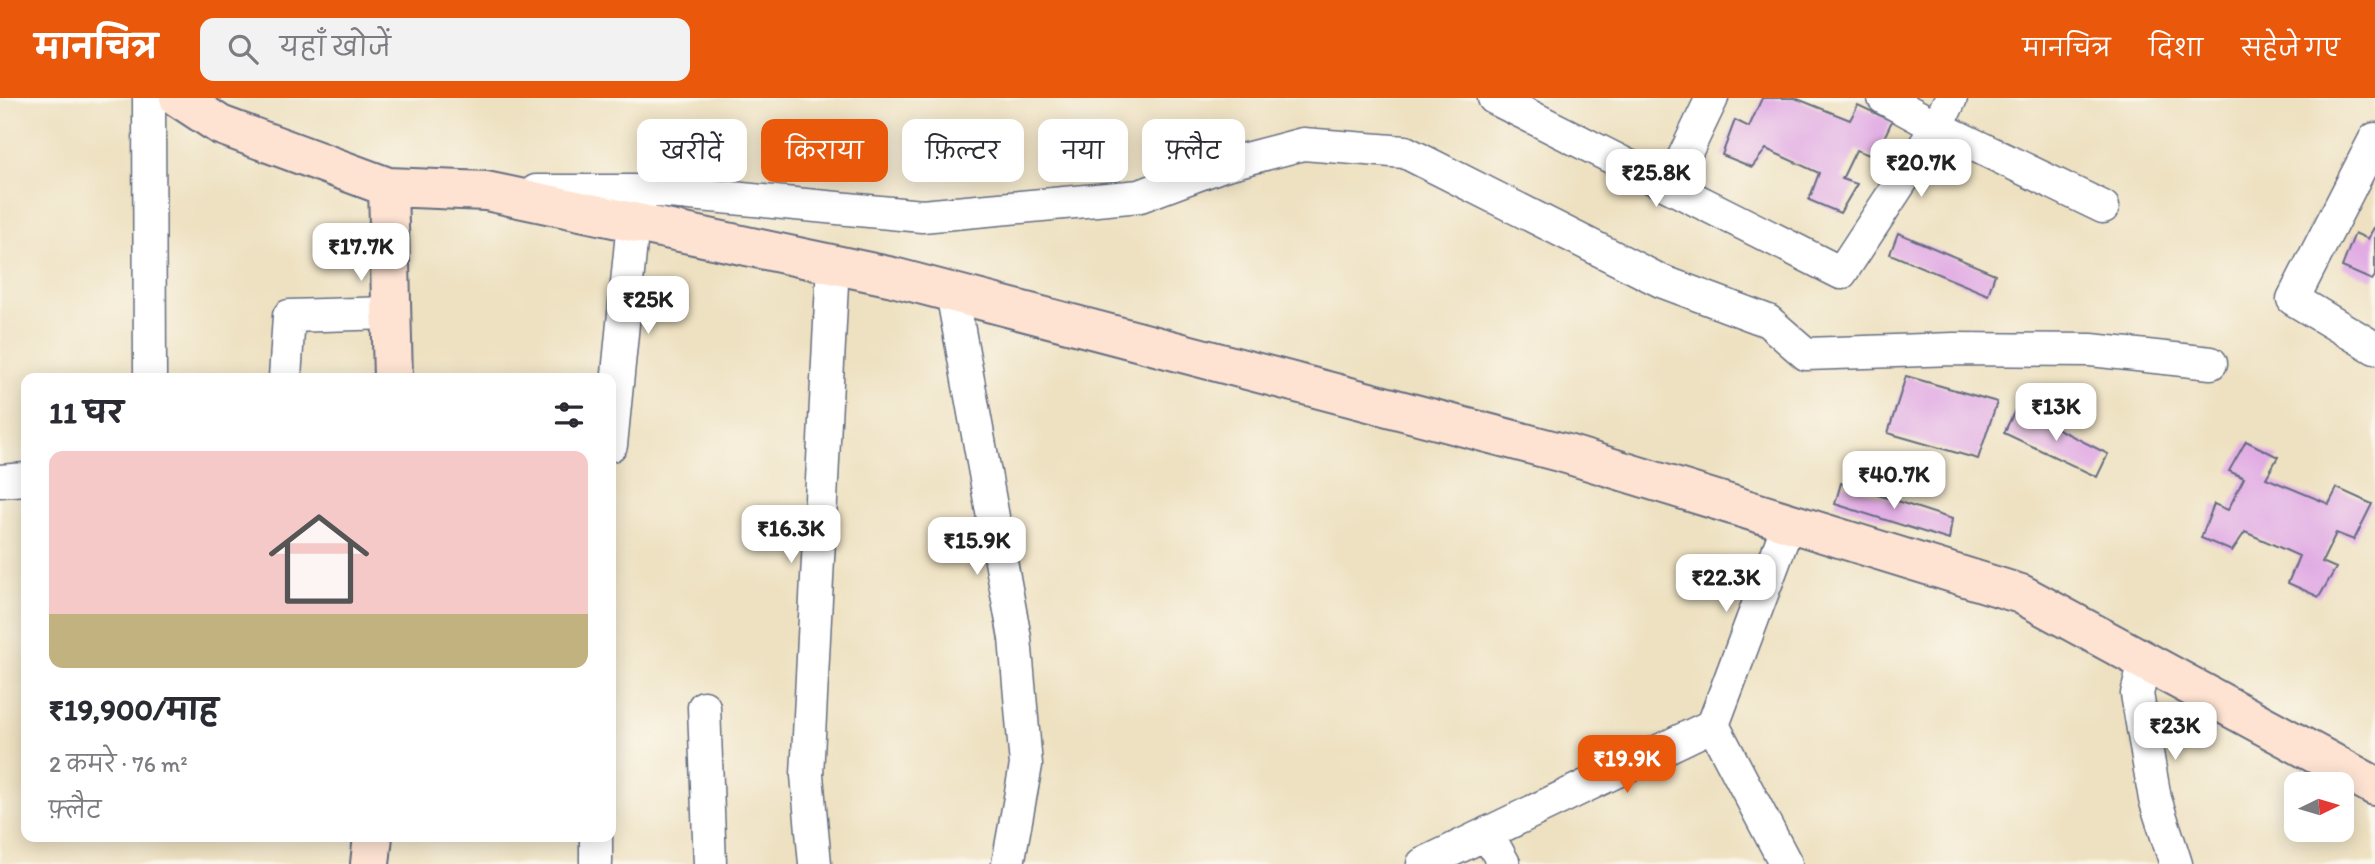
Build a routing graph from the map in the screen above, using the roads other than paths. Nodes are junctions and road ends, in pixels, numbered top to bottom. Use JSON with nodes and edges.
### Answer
{"nodes":[{"id":1,"x":149,"y":98,"type":"edge"},
{"id":2,"x":179,"y":98,"type":"edge"},
{"id":3,"x":1494,"y":98,"type":"edge"},
{"id":4,"x":1712,"y":98,"type":"edge"},
{"id":5,"x":1884,"y":98,"type":"edge"},
{"id":6,"x":1951,"y":98,"type":"edge"},
{"id":7,"x":1937,"y":127,"type":"junction"},
{"id":8,"x":2375,"y":139,"type":"edge"},
{"id":9,"x":1670,"y":186,"type":"junction"},
{"id":10,"x":388,"y":187,"type":"junction"},
{"id":11,"x":486,"y":191,"type":"junction"},
{"id":12,"x":2103,"y":207,"type":"dead end"},
{"id":13,"x":634,"y":222,"type":"junction"},
{"id":14,"x":833,"y":264,"type":"junction"},
{"id":15,"x":952,"y":292,"type":"junction"},
{"id":16,"x":391,"y":313,"type":"junction"},
{"id":17,"x":2375,"y":348,"type":"edge"},
{"id":18,"x":2211,"y":363,"type":"dead end"},
{"id":19,"x":150,"y":373,"type":"edge"},
{"id":20,"x":285,"y":373,"type":"edge"},
{"id":21,"x":393,"y":373,"type":"edge"},
{"id":22,"x":616,"y":397,"type":"edge"},
{"id":23,"x":21,"y":479,"type":"edge"},
{"id":24,"x":0,"y":481,"type":"edge"},
{"id":25,"x":1789,"y":522,"type":"junction"},
{"id":26,"x":2145,"y":661,"type":"junction"},
{"id":27,"x":704,"y":707,"type":"dead end"},
{"id":28,"x":1713,"y":724,"type":"junction"},
{"id":29,"x":2375,"y":786,"type":"edge"},
{"id":30,"x":1487,"y":833,"type":"junction"},
{"id":31,"x":372,"y":842,"type":"edge"},
{"id":32,"x":596,"y":842,"type":"edge"},
{"id":33,"x":370,"y":864,"type":"edge"},
{"id":34,"x":596,"y":864,"type":"edge"},
{"id":35,"x":710,"y":864,"type":"edge"},
{"id":36,"x":815,"y":864,"type":"edge"},
{"id":37,"x":1008,"y":864,"type":"edge"},
{"id":38,"x":1423,"y":864,"type":"edge"},
{"id":39,"x":1504,"y":864,"type":"edge"},
{"id":40,"x":1786,"y":864,"type":"edge"},
{"id":41,"x":2176,"y":864,"type":"edge"}],
"edges":[{"from":1,"to":19,"type":"street"},
{"from":2,"to":10,"type":"street"},
{"from":3,"to":9,"type":"street"},
{"from":4,"to":9,"type":"street"},
{"from":5,"to":7,"type":"street"},
{"from":6,"to":7,"type":"street"},
{"from":7,"to":9,"type":"street"},
{"from":7,"to":12,"type":"street"},
{"from":8,"to":17,"type":"street"},
{"from":10,"to":11,"type":"street"},
{"from":10,"to":16,"type":"street"},
{"from":11,"to":13,"type":"street"},
{"from":11,"to":18,"type":"street"},
{"from":13,"to":14,"type":"street"},
{"from":13,"to":22,"type":"street"},
{"from":14,"to":15,"type":"street"},
{"from":14,"to":36,"type":"street"},
{"from":15,"to":25,"type":"street"},
{"from":15,"to":37,"type":"street"},
{"from":16,"to":20,"type":"street"},
{"from":16,"to":21,"type":"street"},
{"from":23,"to":24,"type":"street"},
{"from":25,"to":26,"type":"street"},
{"from":25,"to":28,"type":"street"},
{"from":26,"to":29,"type":"street"},
{"from":26,"to":41,"type":"street"},
{"from":27,"to":35,"type":"street"},
{"from":28,"to":30,"type":"street"},
{"from":28,"to":40,"type":"street"},
{"from":30,"to":38,"type":"street"},
{"from":30,"to":39,"type":"street"},
{"from":31,"to":33,"type":"street"},
{"from":32,"to":34,"type":"street"}]}
